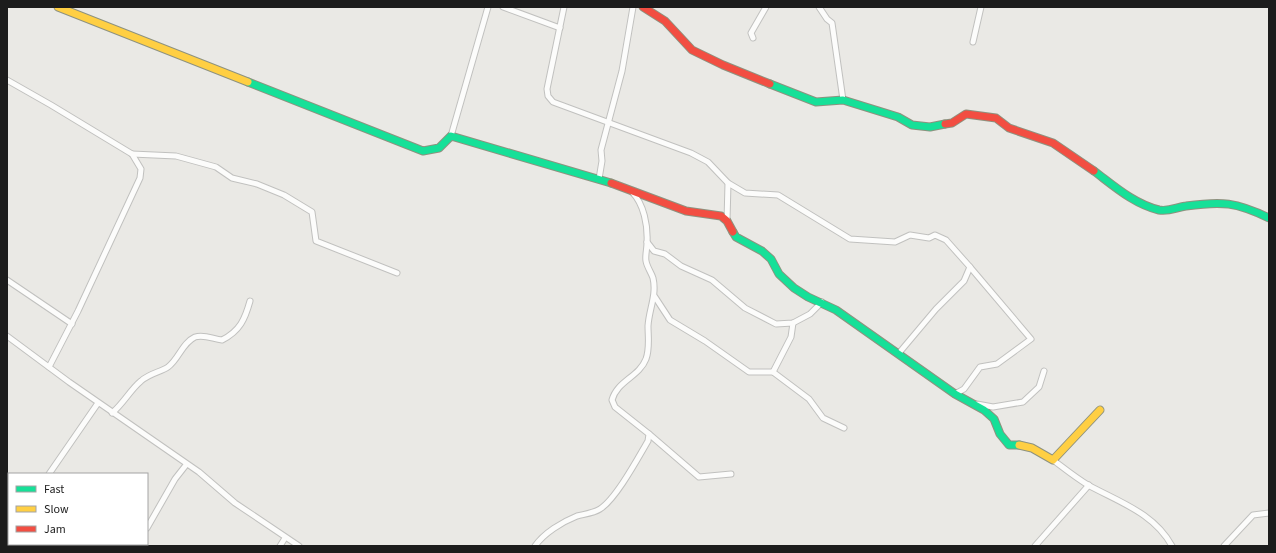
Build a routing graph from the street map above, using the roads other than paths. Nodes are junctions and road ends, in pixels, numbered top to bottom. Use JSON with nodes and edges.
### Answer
{"nodes":[{"id":1,"x":58,"y":7,"type":"edge"},
{"id":2,"x":488,"y":7,"type":"edge"},
{"id":3,"x":503,"y":7,"type":"edge"},
{"id":4,"x":564,"y":7,"type":"edge"},
{"id":5,"x":633,"y":7,"type":"edge"},
{"id":6,"x":643,"y":7,"type":"edge"},
{"id":7,"x":766,"y":7,"type":"edge"},
{"id":8,"x":819,"y":7,"type":"edge"},
{"id":9,"x":980,"y":7,"type":"edge"},
{"id":10,"x":560,"y":28,"type":"junction"},
{"id":11,"x":753,"y":38,"type":"dead end"},
{"id":12,"x":973,"y":42,"type":"dead end"},
{"id":13,"x":7,"y":80,"type":"edge"},
{"id":14,"x":843,"y":100,"type":"junction"},
{"id":15,"x":609,"y":123,"type":"junction"},
{"id":16,"x":450,"y":136,"type":"junction"},
{"id":17,"x":132,"y":154,"type":"junction"},
{"id":18,"x":599,"y":179,"type":"junction"},
{"id":19,"x":728,"y":183,"type":"junction"},
{"id":20,"x":631,"y":190,"type":"junction"},
{"id":21,"x":1269,"y":218,"type":"edge"},
{"id":22,"x":727,"y":221,"type":"junction"},
{"id":23,"x":648,"y":242,"type":"junction"},
{"id":24,"x":970,"y":267,"type":"junction"},
{"id":25,"x":397,"y":273,"type":"dead end"},
{"id":26,"x":7,"y":280,"type":"edge"},
{"id":27,"x":654,"y":296,"type":"junction"},
{"id":28,"x":250,"y":301,"type":"dead end"},
{"id":29,"x":822,"y":302,"type":"junction"},
{"id":30,"x":793,"y":323,"type":"junction"},
{"id":31,"x":72,"y":324,"type":"junction"},
{"id":32,"x":7,"y":336,"type":"edge"},
{"id":33,"x":899,"y":353,"type":"junction"},
{"id":34,"x":49,"y":367,"type":"junction"},
{"id":35,"x":1044,"y":371,"type":"dead end"},
{"id":36,"x":773,"y":372,"type":"junction"},
{"id":37,"x":956,"y":394,"type":"junction"},
{"id":38,"x":98,"y":403,"type":"junction"},
{"id":39,"x":974,"y":404,"type":"junction"},
{"id":40,"x":1100,"y":410,"type":"dead end"},
{"id":41,"x":112,"y":413,"type":"junction"},
{"id":42,"x":844,"y":428,"type":"dead end"},
{"id":43,"x":649,"y":434,"type":"junction"},
{"id":44,"x":1053,"y":460,"type":"junction"},
{"id":45,"x":186,"y":465,"type":"junction"},
{"id":46,"x":51,"y":473,"type":"edge"},
{"id":47,"x":731,"y":474,"type":"dead end"},
{"id":48,"x":1089,"y":485,"type":"junction"},
{"id":49,"x":1269,"y":513,"type":"edge"},
{"id":50,"x":148,"y":526,"type":"edge"},
{"id":51,"x":285,"y":538,"type":"junction"},
{"id":52,"x":280,"y":546,"type":"edge"},
{"id":53,"x":299,"y":546,"type":"edge"},
{"id":54,"x":535,"y":546,"type":"edge"},
{"id":55,"x":1035,"y":546,"type":"edge"},
{"id":56,"x":1172,"y":546,"type":"edge"},
{"id":57,"x":1224,"y":546,"type":"edge"}],
"edges":[{"from":1,"to":16,"type":"street"},
{"from":2,"to":16,"type":"street"},
{"from":3,"to":10,"type":"street"},
{"from":4,"to":10,"type":"street"},
{"from":5,"to":15,"type":"street"},
{"from":6,"to":14,"type":"street"},
{"from":7,"to":11,"type":"street"},
{"from":8,"to":14,"type":"street"},
{"from":9,"to":12,"type":"street"},
{"from":10,"to":15,"type":"street"},
{"from":13,"to":17,"type":"street"},
{"from":14,"to":21,"type":"street"},
{"from":15,"to":18,"type":"street"},
{"from":15,"to":19,"type":"street"},
{"from":16,"to":18,"type":"street"},
{"from":17,"to":25,"type":"street"},
{"from":17,"to":31,"type":"street"},
{"from":18,"to":20,"type":"street"},
{"from":19,"to":22,"type":"street"},
{"from":19,"to":24,"type":"street"},
{"from":20,"to":22,"type":"street"},
{"from":20,"to":23,"type":"street"},
{"from":22,"to":29,"type":"street"},
{"from":23,"to":27,"type":"street"},
{"from":23,"to":30,"type":"street"},
{"from":24,"to":33,"type":"street"},
{"from":24,"to":37,"type":"street"},
{"from":26,"to":31,"type":"street"},
{"from":27,"to":36,"type":"street"},
{"from":27,"to":43,"type":"street"},
{"from":28,"to":41,"type":"street"},
{"from":29,"to":30,"type":"street"},
{"from":29,"to":33,"type":"street"},
{"from":30,"to":36,"type":"street"},
{"from":31,"to":34,"type":"street"},
{"from":32,"to":34,"type":"street"},
{"from":33,"to":37,"type":"street"},
{"from":34,"to":38,"type":"street"},
{"from":35,"to":39,"type":"street"},
{"from":36,"to":42,"type":"street"},
{"from":37,"to":39,"type":"street"},
{"from":38,"to":41,"type":"street"},
{"from":38,"to":46,"type":"street"},
{"from":39,"to":44,"type":"street"},
{"from":40,"to":44,"type":"street"},
{"from":41,"to":45,"type":"street"},
{"from":43,"to":47,"type":"street"},
{"from":43,"to":54,"type":"street"},
{"from":44,"to":48,"type":"street"},
{"from":45,"to":50,"type":"street"},
{"from":45,"to":51,"type":"street"},
{"from":48,"to":55,"type":"street"},
{"from":48,"to":56,"type":"street"},
{"from":49,"to":57,"type":"street"},
{"from":51,"to":52,"type":"street"},
{"from":51,"to":53,"type":"street"}]}
